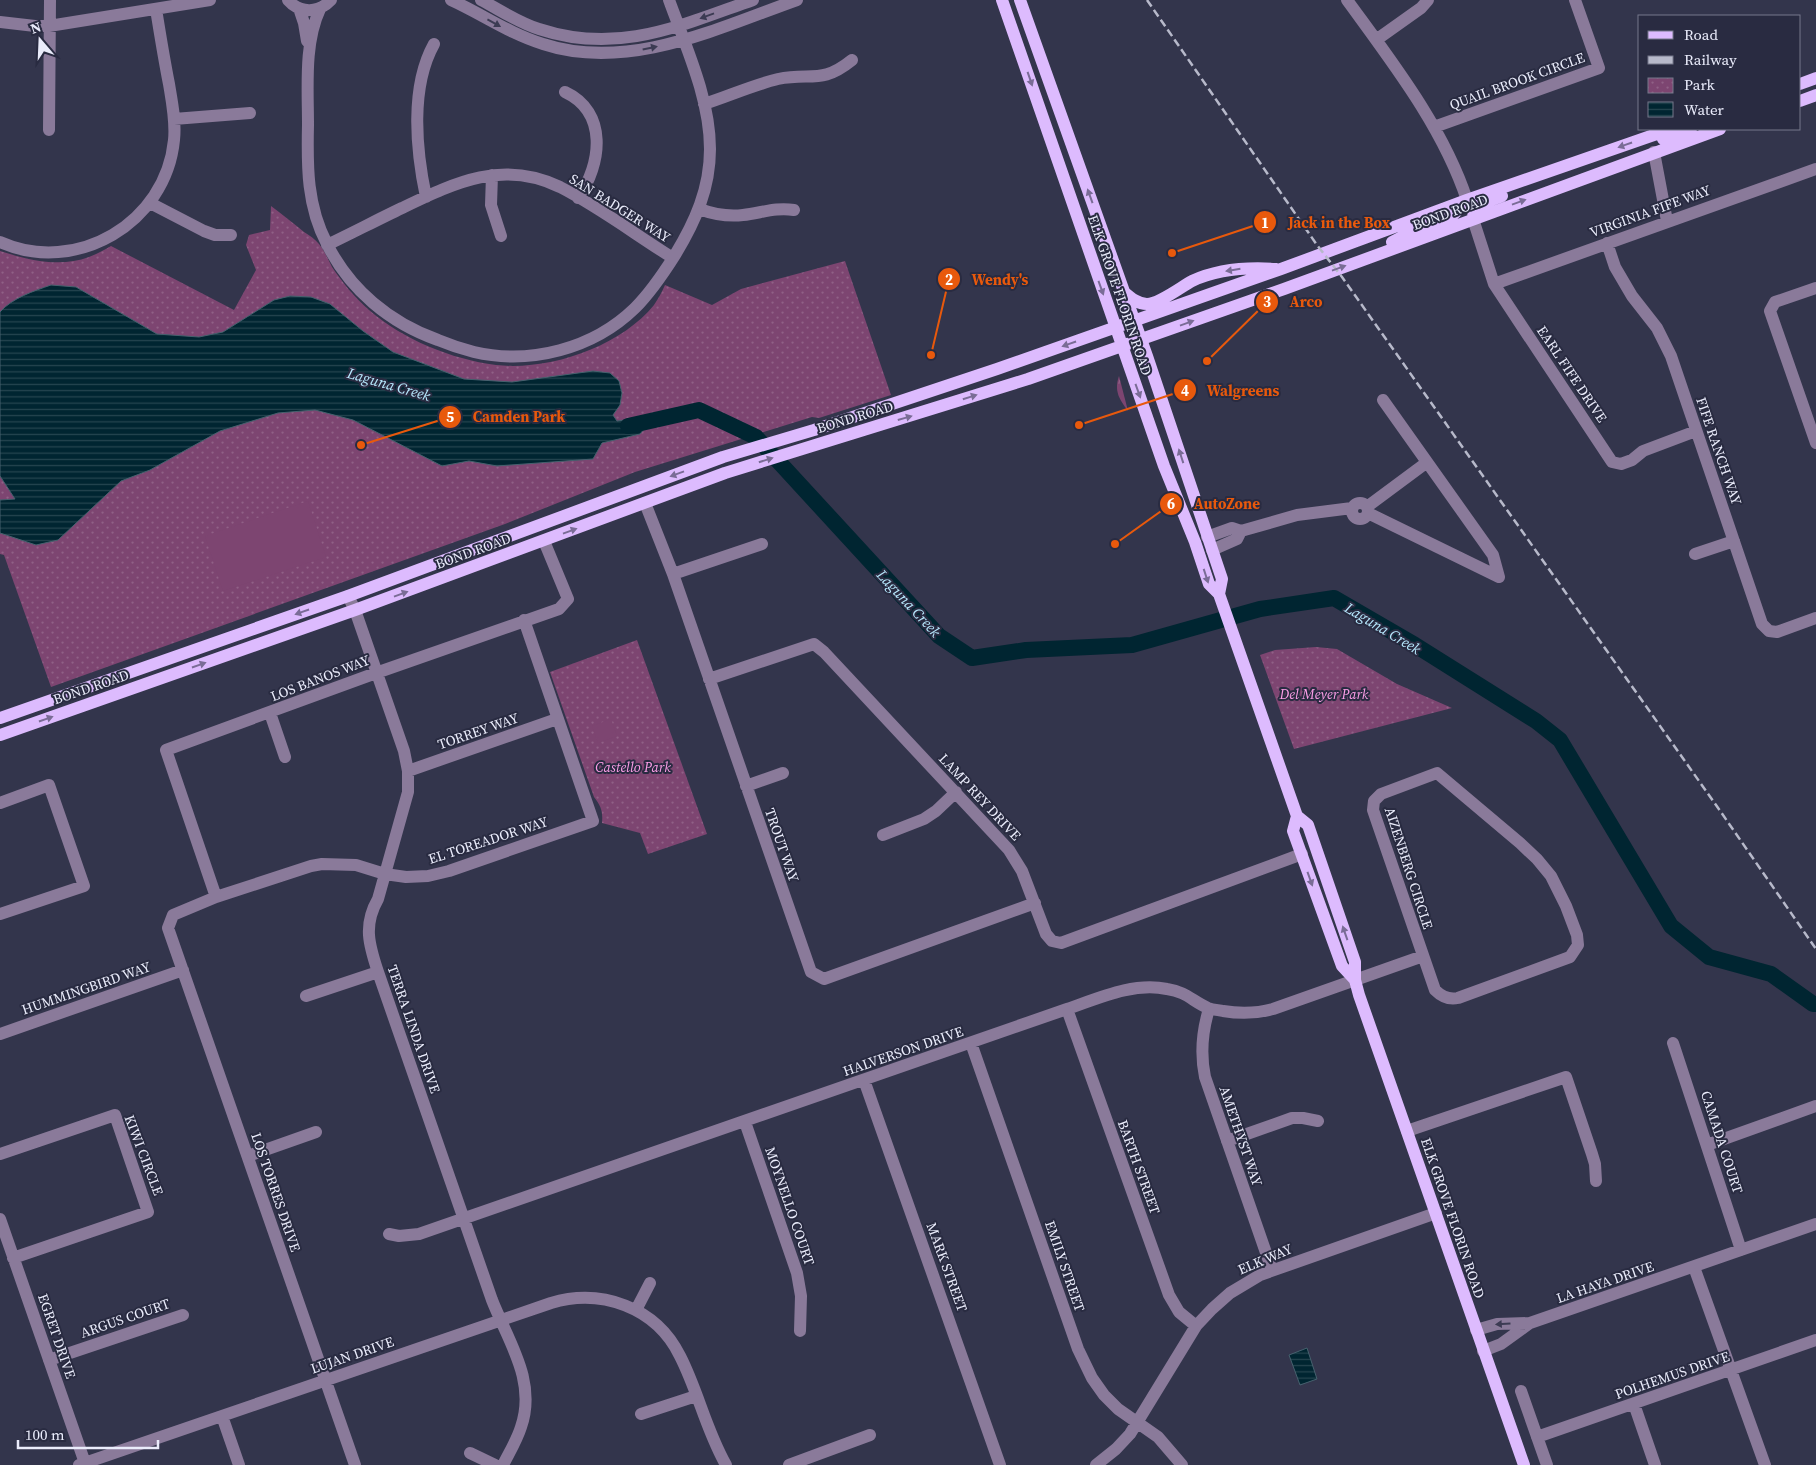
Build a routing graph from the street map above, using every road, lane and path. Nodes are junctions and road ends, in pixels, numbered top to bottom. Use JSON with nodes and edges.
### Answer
{"nodes":[{"id":1,"x":50,"y":0,"type":"edge"},
{"id":2,"x":210,"y":0,"type":"edge"},
{"id":3,"x":288,"y":0,"type":"edge"},
{"id":4,"x":331,"y":0,"type":"edge"},
{"id":5,"x":451,"y":0,"type":"edge"},
{"id":6,"x":481,"y":0,"type":"edge"},
{"id":7,"x":669,"y":0,"type":"edge"},
{"id":8,"x":753,"y":0,"type":"edge"},
{"id":9,"x":797,"y":0,"type":"edge"},
{"id":10,"x":1002,"y":0,"type":"edge"},
{"id":11,"x":1020,"y":0,"type":"edge"},
{"id":12,"x":1347,"y":0,"type":"edge"},
{"id":13,"x":1428,"y":0,"type":"edge"},
{"id":14,"x":1576,"y":0,"type":"edge"},
{"id":15,"x":299,"y":8,"type":"junction"},
{"id":16,"x":156,"y":9,"type":"junction"},
{"id":17,"x":320,"y":9,"type":"junction"},
{"id":18,"x":0,"y":22,"type":"edge"},
{"id":19,"x":1010,"y":22,"type":"junction"},
{"id":20,"x":49,"y":26,"type":"junction"},
{"id":21,"x":678,"y":27,"type":"junction"},
{"id":22,"x":683,"y":40,"type":"junction"},
{"id":23,"x":1376,"y":40,"type":"junction"},
{"id":24,"x":434,"y":44,"type":"dead end"},
{"id":25,"x":309,"y":58,"type":"junction"},
{"id":26,"x":852,"y":60,"type":"dead end"},
{"id":27,"x":1045,"y":72,"type":"junction"},
{"id":28,"x":1816,"y":78,"type":"edge"},
{"id":29,"x":1801,"y":84,"type":"edge"},
{"id":30,"x":565,"y":92,"type":"dead end"},
{"id":31,"x":1816,"y":95,"type":"edge"},
{"id":32,"x":1038,"y":101,"type":"junction"},
{"id":33,"x":1801,"y":101,"type":"edge"},
{"id":34,"x":704,"y":104,"type":"junction"},
{"id":35,"x":250,"y":113,"type":"dead end"},
{"id":36,"x":174,"y":119,"type":"junction"},
{"id":37,"x":1064,"y":127,"type":"junction"},
{"id":38,"x":1434,"y":127,"type":"junction"},
{"id":39,"x":49,"y":130,"type":"dead end"},
{"id":40,"x":1668,"y":130,"type":"edge"},
{"id":41,"x":1688,"y":130,"type":"edge"},
{"id":42,"x":1717,"y":130,"type":"edge"},
{"id":43,"x":1654,"y":152,"type":"junction"},
{"id":44,"x":1569,"y":165,"type":"junction"},
{"id":45,"x":1816,"y":169,"type":"edge"},
{"id":46,"x":492,"y":175,"type":"junction"},
{"id":47,"x":426,"y":197,"type":"junction"},
{"id":48,"x":578,"y":198,"type":"junction"},
{"id":49,"x":1467,"y":200,"type":"junction"},
{"id":50,"x":150,"y":203,"type":"junction"},
{"id":51,"x":699,"y":209,"type":"junction"},
{"id":52,"x":794,"y":210,"type":"dead end"},
{"id":53,"x":1473,"y":219,"type":"junction"},
{"id":54,"x":1667,"y":221,"type":"junction"},
{"id":55,"x":231,"y":235,"type":"dead end"},
{"id":56,"x":501,"y":236,"type":"dead end"},
{"id":57,"x":0,"y":242,"type":"edge"},
{"id":58,"x":1607,"y":243,"type":"junction"},
{"id":59,"x":327,"y":245,"type":"junction"},
{"id":60,"x":1376,"y":255,"type":"junction"},
{"id":61,"x":672,"y":258,"type":"junction"},
{"id":62,"x":1281,"y":269,"type":"junction"},
{"id":63,"x":1494,"y":284,"type":"junction"},
{"id":64,"x":1816,"y":288,"type":"edge"},
{"id":65,"x":1124,"y":292,"type":"junction"},
{"id":66,"x":1134,"y":321,"type":"junction"},
{"id":67,"x":1115,"y":328,"type":"junction"},
{"id":68,"x":1140,"y":339,"type":"junction"},
{"id":69,"x":1121,"y":345,"type":"junction"},
{"id":70,"x":1383,"y":400,"type":"dead end"},
{"id":71,"x":902,"y":401,"type":"junction"},
{"id":72,"x":1696,"y":431,"type":"junction"},
{"id":73,"x":1816,"y":443,"type":"edge"},
{"id":74,"x":813,"y":446,"type":"junction"},
{"id":75,"x":1426,"y":463,"type":"junction"},
{"id":76,"x":644,"y":503,"type":"junction"},
{"id":77,"x":1368,"y":509,"type":"junction"},
{"id":78,"x":1182,"y":511,"type":"junction"},
{"id":79,"x":1242,"y":531,"type":"junction"},
{"id":80,"x":1207,"y":537,"type":"junction"},
{"id":81,"x":544,"y":541,"type":"junction"},
{"id":82,"x":1734,"y":541,"type":"junction"},
{"id":83,"x":762,"y":544,"type":"dead end"},
{"id":84,"x":1212,"y":550,"type":"junction"},
{"id":85,"x":1695,"y":554,"type":"dead end"},
{"id":86,"x":673,"y":574,"type":"junction"},
{"id":87,"x":1219,"y":594,"type":"junction"},
{"id":88,"x":348,"y":596,"type":"junction"},
{"id":89,"x":355,"y":610,"type":"junction"},
{"id":90,"x":1816,"y":618,"type":"edge"},
{"id":91,"x":524,"y":620,"type":"junction"},
{"id":92,"x":376,"y":673,"type":"junction"},
{"id":93,"x":709,"y":679,"type":"junction"},
{"id":94,"x":270,"y":713,"type":"junction"},
{"id":95,"x":0,"y":718,"type":"edge"},
{"id":96,"x":557,"y":719,"type":"junction"},
{"id":97,"x":0,"y":735,"type":"edge"},
{"id":98,"x":285,"y":757,"type":"dead end"},
{"id":99,"x":408,"y":771,"type":"junction"},
{"id":100,"x":784,"y":773,"type":"dead end"},
{"id":101,"x":746,"y":786,"type":"junction"},
{"id":102,"x":956,"y":792,"type":"junction"},
{"id":103,"x":0,"y":803,"type":"edge"},
{"id":104,"x":1297,"y":816,"type":"junction"},
{"id":105,"x":883,"y":834,"type":"dead end"},
{"id":106,"x":1302,"y":854,"type":"junction"},
{"id":107,"x":385,"y":874,"type":"junction"},
{"id":108,"x":216,"y":897,"type":"junction"},
{"id":109,"x":1035,"y":903,"type":"junction"},
{"id":110,"x":0,"y":914,"type":"edge"},
{"id":111,"x":168,"y":928,"type":"joint"},
{"id":112,"x":1423,"y":956,"type":"junction"},
{"id":113,"x":183,"y":970,"type":"junction"},
{"id":114,"x":378,"y":972,"type":"junction"},
{"id":115,"x":1354,"y":980,"type":"junction"},
{"id":116,"x":306,"y":996,"type":"dead end"},
{"id":117,"x":1067,"y":1009,"type":"junction"},
{"id":118,"x":1209,"y":1009,"type":"junction"},
{"id":119,"x":0,"y":1034,"type":"edge"},
{"id":120,"x":970,"y":1043,"type":"junction"},
{"id":121,"x":1673,"y":1043,"type":"dead end"},
{"id":122,"x":864,"y":1080,"type":"junction"},
{"id":123,"x":1816,"y":1106,"type":"edge"},
{"id":124,"x":1318,"y":1121,"type":"dead end"},
{"id":125,"x":745,"y":1122,"type":"junction"},
{"id":126,"x":1407,"y":1131,"type":"junction"},
{"id":127,"x":316,"y":1132,"type":"dead end"},
{"id":128,"x":1227,"y":1141,"type":"junction"},
{"id":129,"x":1707,"y":1145,"type":"junction"},
{"id":130,"x":0,"y":1154,"type":"edge"},
{"id":131,"x":248,"y":1156,"type":"junction"},
{"id":132,"x":1596,"y":1181,"type":"dead end"},
{"id":133,"x":1436,"y":1213,"type":"junction"},
{"id":134,"x":0,"y":1219,"type":"edge"},
{"id":135,"x":464,"y":1219,"type":"junction"},
{"id":136,"x":1816,"y":1224,"type":"edge"},
{"id":137,"x":389,"y":1234,"type":"dead end"},
{"id":138,"x":1742,"y":1250,"type":"junction"},
{"id":139,"x":14,"y":1258,"type":"junction"},
{"id":140,"x":1694,"y":1267,"type":"junction"},
{"id":141,"x":1272,"y":1270,"type":"junction"},
{"id":142,"x":650,"y":1283,"type":"dead end"},
{"id":143,"x":636,"y":1310,"type":"junction"},
{"id":144,"x":182,"y":1315,"type":"dead end"},
{"id":145,"x":501,"y":1320,"type":"junction"},
{"id":146,"x":1530,"y":1323,"type":"junction"},
{"id":147,"x":1196,"y":1326,"type":"junction"},
{"id":148,"x":1476,"y":1330,"type":"junction"},
{"id":149,"x":800,"y":1331,"type":"dead end"},
{"id":150,"x":1816,"y":1340,"type":"edge"},
{"id":151,"x":1484,"y":1351,"type":"junction"},
{"id":152,"x":49,"y":1360,"type":"junction"},
{"id":153,"x":1731,"y":1370,"type":"junction"},
{"id":154,"x":326,"y":1380,"type":"junction"},
{"id":155,"x":1520,"y":1391,"type":"dead end"},
{"id":156,"x":696,"y":1396,"type":"junction"},
{"id":157,"x":1634,"y":1404,"type":"junction"},
{"id":158,"x":641,"y":1414,"type":"dead end"},
{"id":159,"x":222,"y":1416,"type":"junction"},
{"id":160,"x":1138,"y":1423,"type":"junction"},
{"id":161,"x":870,"y":1436,"type":"dead end"},
{"id":162,"x":1537,"y":1437,"type":"junction"},
{"id":163,"x":470,"y":1453,"type":"dead end"},
{"id":164,"x":82,"y":1464,"type":"edge"},
{"id":165,"x":239,"y":1465,"type":"edge"},
{"id":166,"x":355,"y":1465,"type":"edge"},
{"id":167,"x":495,"y":1465,"type":"edge"},
{"id":168,"x":503,"y":1465,"type":"edge"},
{"id":169,"x":726,"y":1465,"type":"edge"},
{"id":170,"x":789,"y":1465,"type":"edge"},
{"id":171,"x":1000,"y":1465,"type":"edge"},
{"id":172,"x":1096,"y":1465,"type":"edge"},
{"id":173,"x":1182,"y":1465,"type":"edge"},
{"id":174,"x":1524,"y":1465,"type":"edge"},
{"id":175,"x":1547,"y":1465,"type":"edge"},
{"id":176,"x":1655,"y":1465,"type":"edge"},
{"id":177,"x":1765,"y":1465,"type":"edge"}],
"edges":[{"from":1,"to":20,"type":"street"},
{"from":2,"to":16,"type":"street"},
{"from":3,"to":15,"type":"street"},
{"from":4,"to":17,"type":"street"},
{"from":5,"to":22,"type":"street","one_way":true},
{"from":6,"to":21,"type":"street"},
{"from":7,"to":21,"type":"street"},
{"from":8,"to":21,"type":"street","one_way":true},
{"from":9,"to":22,"type":"street"},
{"from":10,"to":19,"type":"main road","name":"ELK GROVE FLORIN ROAD"},
{"from":11,"to":27,"type":"main road","name":"ELK GROVE FLORIN ROAD"},
{"from":12,"to":23,"type":"street"},
{"from":13,"to":23,"type":"street"},
{"from":14,"to":38,"type":"street","name":"QUAIL BROOK CIRCLE"},
{"from":15,"to":17,"type":"street"},
{"from":15,"to":25,"type":"street"},
{"from":16,"to":20,"type":"street"},
{"from":16,"to":36,"type":"street"},
{"from":17,"to":25,"type":"street"},
{"from":18,"to":20,"type":"street"},
{"from":19,"to":27,"type":"main road"},
{"from":19,"to":32,"type":"main road","name":"ELK GROVE FLORIN ROAD","one_way":true},
{"from":20,"to":39,"type":"street"},
{"from":21,"to":22,"type":"street"},
{"from":22,"to":34,"type":"street"},
{"from":23,"to":38,"type":"street"},
{"from":24,"to":47,"type":"street"},
{"from":25,"to":59,"type":"street"},
{"from":26,"to":34,"type":"street"},
{"from":27,"to":37,"type":"main road","name":"ELK GROVE FLORIN ROAD"},
{"from":28,"to":29,"type":"main road"},
{"from":30,"to":48,"type":"street"},
{"from":31,"to":33,"type":"main road"},
{"from":32,"to":37,"type":"main road"},
{"from":32,"to":67,"type":"main road","name":"ELK GROVE FLORIN ROAD","one_way":true},
{"from":34,"to":51,"type":"street"},
{"from":35,"to":36,"type":"street"},
{"from":36,"to":50,"type":"street"},
{"from":65,"to":37,"type":"main road","name":"ELK GROVE FLORIN ROAD","one_way":true},
{"from":38,"to":49,"type":"street"},
{"from":40,"to":44,"type":"main road","name":"BOND ROAD","one_way":true},
{"from":41,"to":43,"type":"main road"},
{"from":42,"to":43,"type":"main road","name":"BOND ROAD"},
{"from":53,"to":43,"type":"main road","name":"BOND ROAD","one_way":true},
{"from":43,"to":54,"type":"street"},
{"from":44,"to":49,"type":"main road","name":"BOND ROAD"},
{"from":44,"to":53,"type":"main road"},
{"from":45,"to":54,"type":"street","name":"VIRGINIA FIFE WAY"},
{"from":46,"to":47,"type":"street","name":"SAN BADGER WAY"},
{"from":46,"to":48,"type":"street","name":"SAN BADGER WAY"},
{"from":46,"to":56,"type":"street"},
{"from":47,"to":59,"type":"street","name":"SAN BADGER WAY"},
{"from":48,"to":61,"type":"street","name":"SAN BADGER WAY"},
{"from":49,"to":60,"type":"main road"},
{"from":49,"to":62,"type":"main road","name":"BOND ROAD"},
{"from":50,"to":55,"type":"street"},
{"from":50,"to":57,"type":"street"},
{"from":51,"to":52,"type":"street"},
{"from":51,"to":61,"type":"street"},
{"from":53,"to":60,"type":"main road","name":"BOND ROAD"},
{"from":53,"to":63,"type":"street","name":"EARL FIFE DRIVE"},
{"from":54,"to":58,"type":"street","name":"VIRGINIA FIFE WAY"},
{"from":58,"to":63,"type":"street","name":"VIRGINIA FIFE WAY"},
{"from":58,"to":72,"type":"street","name":"FIFE RANCH WAY"},
{"from":59,"to":61,"type":"street"},
{"from":68,"to":60,"type":"main road","name":"BOND ROAD","one_way":true},
{"from":62,"to":65,"type":"main road","one_way":true},
{"from":62,"to":66,"type":"main road","name":"BOND ROAD"},
{"from":63,"to":72,"type":"street","name":"EARL FIFE DRIVE"},
{"from":64,"to":73,"type":"street"},
{"from":65,"to":66,"type":"main road","name":"ELK GROVE FLORIN ROAD"},
{"from":66,"to":67,"type":"main road","name":"BOND ROAD"},
{"from":66,"to":68,"type":"main road","name":"ELK GROVE FLORIN ROAD"},
{"from":67,"to":69,"type":"main road","name":"ELK GROVE FLORIN ROAD"},
{"from":67,"to":71,"type":"main road","name":"BOND ROAD","one_way":true},
{"from":68,"to":69,"type":"main road","name":"BOND ROAD"},
{"from":80,"to":68,"type":"main road","name":"ELK GROVE FLORIN ROAD","one_way":true},
{"from":74,"to":69,"type":"main road","name":"BOND ROAD","one_way":true},
{"from":69,"to":78,"type":"main road","name":"ELK GROVE FLORIN ROAD","one_way":true},
{"from":70,"to":75,"type":"street"},
{"from":71,"to":74,"type":"main road"},
{"from":71,"to":88,"type":"main road","name":"BOND ROAD","one_way":true},
{"from":72,"to":82,"type":"street","name":"FIFE RANCH WAY"},
{"from":76,"to":74,"type":"main road","name":"BOND ROAD","one_way":true},
{"from":75,"to":77,"type":"street"},
{"from":75,"to":77,"type":"street"},
{"from":81,"to":76,"type":"main road","name":"BOND ROAD","one_way":true},
{"from":76,"to":86,"type":"street","name":"TROUT WAY"},
{"from":77,"to":79,"type":"street"},
{"from":78,"to":84,"type":"main road"},
{"from":78,"to":87,"type":"main road","name":"ELK GROVE FLORIN ROAD","one_way":true},
{"from":79,"to":80,"type":"street"},
{"from":79,"to":84,"type":"street"},
{"from":80,"to":84,"type":"main road","name":"ELK GROVE FLORIN ROAD"},
{"from":89,"to":81,"type":"main road","name":"BOND ROAD","one_way":true},
{"from":81,"to":91,"type":"street","name":"LOS BANOS WAY"},
{"from":82,"to":85,"type":"street"},
{"from":82,"to":90,"type":"street","name":"FIFE RANCH WAY"},
{"from":83,"to":86,"type":"street"},
{"from":84,"to":87,"type":"main road","name":"ELK GROVE FLORIN ROAD"},
{"from":86,"to":93,"type":"street","name":"TROUT WAY"},
{"from":87,"to":104,"type":"main road","name":"ELK GROVE FLORIN ROAD"},
{"from":88,"to":89,"type":"street","name":"TERRA LINDA DRIVE"},
{"from":88,"to":95,"type":"main road","name":"BOND ROAD","one_way":true},
{"from":89,"to":92,"type":"street","name":"TERRA LINDA DRIVE"},
{"from":97,"to":89,"type":"main road","name":"BOND ROAD","one_way":true},
{"from":91,"to":92,"type":"street","name":"LOS BANOS WAY"},
{"from":91,"to":96,"type":"street","name":"EL TOREADOR WAY"},
{"from":92,"to":94,"type":"street","name":"LOS BANOS WAY"},
{"from":92,"to":99,"type":"street","name":"TERRA LINDA DRIVE"},
{"from":93,"to":101,"type":"street","name":"TROUT WAY"},
{"from":93,"to":102,"type":"street","name":"LAMP REY DRIVE"},
{"from":94,"to":98,"type":"street"},
{"from":94,"to":108,"type":"street","name":"LOS BANOS WAY"},
{"from":96,"to":99,"type":"street","name":"TORREY WAY"},
{"from":96,"to":107,"type":"street","name":"EL TOREADOR WAY"},
{"from":99,"to":107,"type":"street","name":"TERRA LINDA DRIVE"},
{"from":100,"to":101,"type":"street"},
{"from":101,"to":109,"type":"street","name":"TROUT WAY"},
{"from":102,"to":105,"type":"street"},
{"from":102,"to":109,"type":"street","name":"LAMP REY DRIVE"},
{"from":103,"to":110,"type":"street"},
{"from":104,"to":106,"type":"main road","name":"ELK GROVE FLORIN ROAD"},
{"from":115,"to":104,"type":"main road","name":"ELK GROVE FLORIN ROAD","one_way":true},
{"from":106,"to":109,"type":"street","name":"LAMP REY DRIVE"},
{"from":106,"to":115,"type":"main road","name":"ELK GROVE FLORIN ROAD","one_way":true},
{"from":107,"to":108,"type":"street","name":"EL TOREADOR WAY"},
{"from":107,"to":114,"type":"street","name":"TERRA LINDA DRIVE"},
{"from":108,"to":111,"type":"street","name":"EL TOREADOR WAY"},
{"from":111,"to":113,"type":"street","name":"LOS TORRES DRIVE"},
{"from":112,"to":112,"type":"street","name":"AIZENBERG CIRCLE"},
{"from":112,"to":115,"type":"street"},
{"from":113,"to":119,"type":"street","name":"HUMMINGBIRD WAY"},
{"from":113,"to":131,"type":"street","name":"LOS TORRES DRIVE"},
{"from":114,"to":116,"type":"street"},
{"from":114,"to":135,"type":"street","name":"TERRA LINDA DRIVE"},
{"from":115,"to":118,"type":"street","name":"HALVERSON DRIVE"},
{"from":115,"to":126,"type":"main road","name":"ELK GROVE FLORIN ROAD"},
{"from":117,"to":118,"type":"street","name":"HALVERSON DRIVE"},
{"from":117,"to":120,"type":"street","name":"HALVERSON DRIVE"},
{"from":117,"to":147,"type":"street","name":"BARTH STREET"},
{"from":118,"to":128,"type":"street","name":"AMETHYST WAY"},
{"from":120,"to":122,"type":"street","name":"HALVERSON DRIVE"},
{"from":120,"to":160,"type":"street","name":"EMILY STREET"},
{"from":121,"to":129,"type":"street","name":"CAMADA COURT"},
{"from":122,"to":125,"type":"street","name":"HALVERSON DRIVE"},
{"from":122,"to":171,"type":"street","name":"MARK STREET"},
{"from":123,"to":129,"type":"street"},
{"from":124,"to":128,"type":"street"},
{"from":125,"to":135,"type":"street","name":"HALVERSON DRIVE"},
{"from":125,"to":149,"type":"street","name":"MOYNELLO COURT"},
{"from":126,"to":132,"type":"street"},
{"from":126,"to":133,"type":"main road","name":"ELK GROVE FLORIN ROAD"},
{"from":127,"to":131,"type":"street"},
{"from":128,"to":141,"type":"street","name":"AMETHYST WAY"},
{"from":129,"to":138,"type":"street","name":"CAMADA COURT"},
{"from":130,"to":139,"type":"street","name":"KIWI CIRCLE"},
{"from":131,"to":154,"type":"street","name":"LOS TORRES DRIVE"},
{"from":133,"to":141,"type":"street","name":"ELK WAY"},
{"from":133,"to":148,"type":"main road","name":"ELK GROVE FLORIN ROAD"},
{"from":134,"to":139,"type":"street","name":"EGRET DRIVE"},
{"from":135,"to":137,"type":"street","name":"HALVERSON DRIVE"},
{"from":135,"to":145,"type":"street","name":"TERRA LINDA DRIVE"},
{"from":136,"to":138,"type":"street","name":"LA HAYA DRIVE"},
{"from":138,"to":140,"type":"street","name":"LA HAYA DRIVE"},
{"from":139,"to":152,"type":"street","name":"EGRET DRIVE"},
{"from":140,"to":146,"type":"street","name":"LA HAYA DRIVE"},
{"from":140,"to":153,"type":"street"},
{"from":141,"to":147,"type":"street","name":"ELK WAY"},
{"from":142,"to":143,"type":"street"},
{"from":143,"to":145,"type":"street","name":"LUJAN DRIVE"},
{"from":143,"to":156,"type":"street","name":"LUJAN DRIVE"},
{"from":144,"to":152,"type":"street","name":"ARGUS COURT"},
{"from":145,"to":154,"type":"street","name":"LUJAN DRIVE"},
{"from":145,"to":168,"type":"street","name":"TERRA LINDA DRIVE"},
{"from":146,"to":148,"type":"street","name":"LA HAYA DRIVE","one_way":true},
{"from":146,"to":151,"type":"street"},
{"from":147,"to":160,"type":"street","name":"ELK WAY"},
{"from":148,"to":151,"type":"main road","name":"ELK GROVE FLORIN ROAD"},
{"from":150,"to":153,"type":"street","name":"POLHEMUS DRIVE"},
{"from":151,"to":174,"type":"main road","name":"ELK GROVE FLORIN ROAD"},
{"from":152,"to":164,"type":"street","name":"EGRET DRIVE"},
{"from":153,"to":157,"type":"street","name":"POLHEMUS DRIVE"},
{"from":153,"to":177,"type":"street"},
{"from":154,"to":159,"type":"street","name":"LUJAN DRIVE"},
{"from":154,"to":166,"type":"street","name":"LOS TORRES DRIVE"},
{"from":155,"to":162,"type":"street"},
{"from":156,"to":158,"type":"street"},
{"from":156,"to":169,"type":"street","name":"LUJAN DRIVE"},
{"from":157,"to":162,"type":"street","name":"POLHEMUS DRIVE"},
{"from":157,"to":176,"type":"street"},
{"from":159,"to":164,"type":"street","name":"LUJAN DRIVE"},
{"from":159,"to":165,"type":"street"},
{"from":160,"to":172,"type":"street","name":"ELK WAY"},
{"from":160,"to":173,"type":"street","name":"EMILY STREET"},
{"from":161,"to":170,"type":"street"},
{"from":162,"to":175,"type":"street"},
{"from":163,"to":167,"type":"street"}]}
